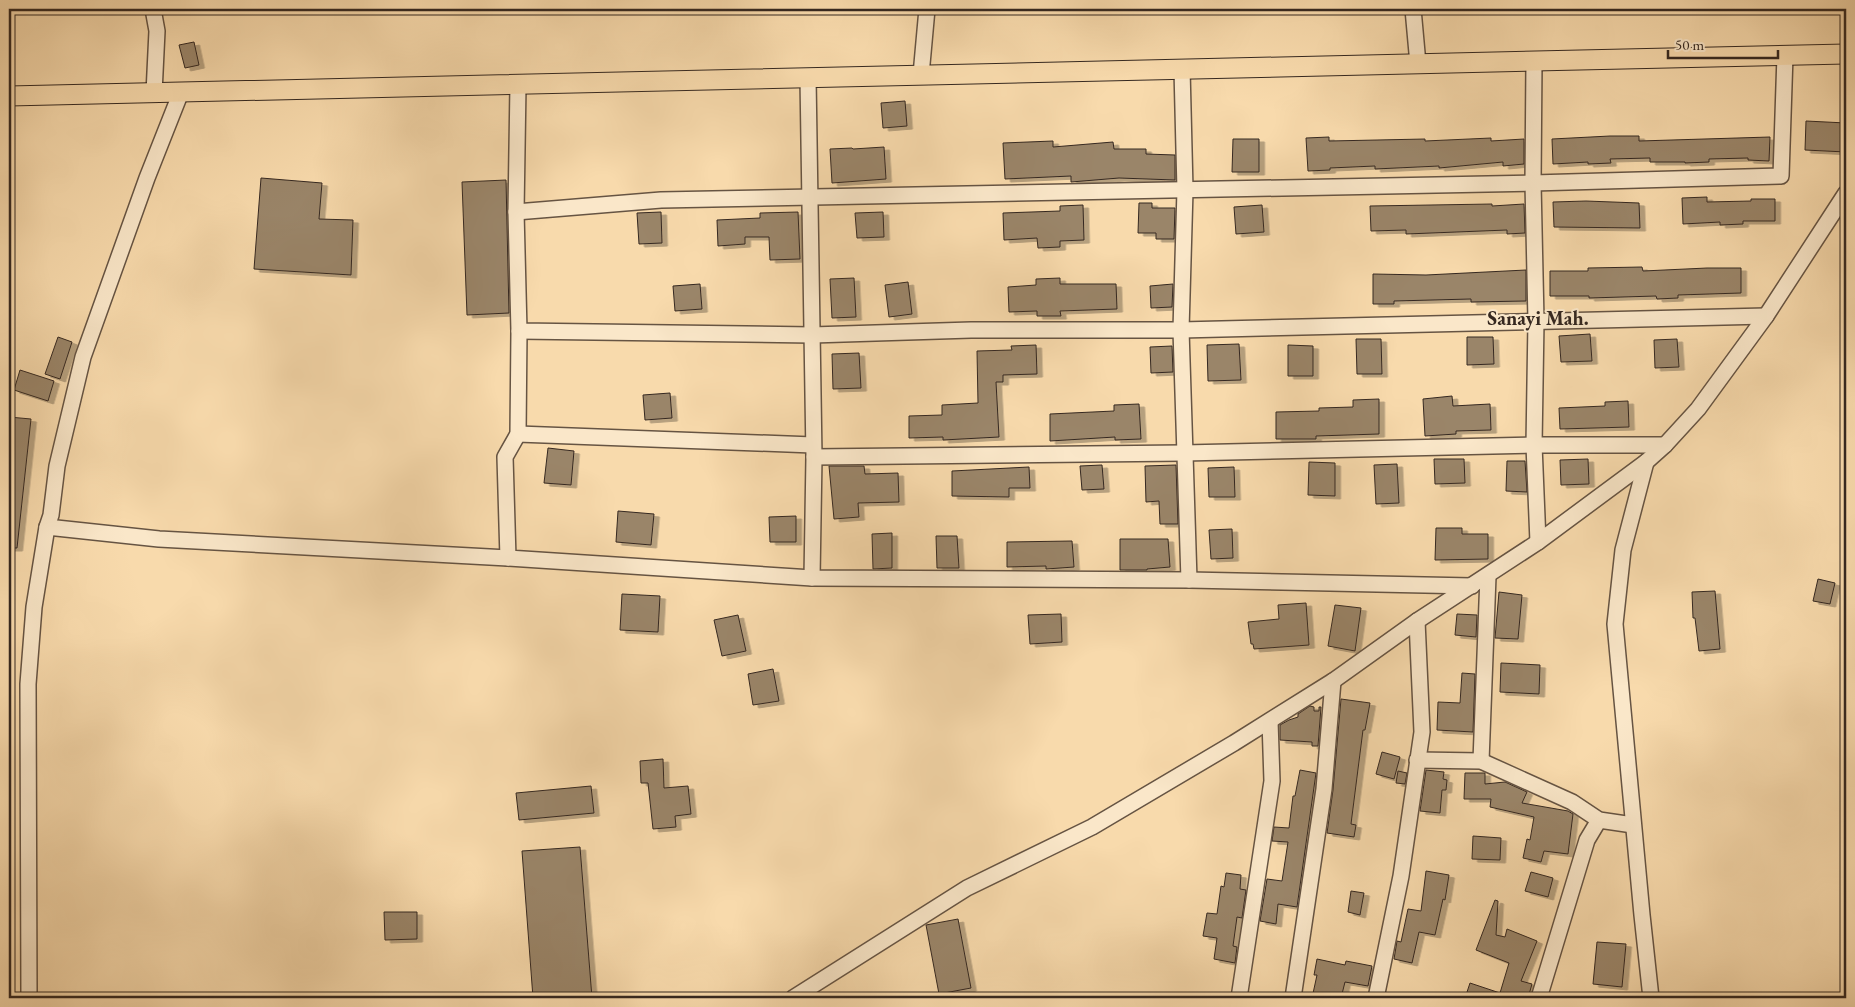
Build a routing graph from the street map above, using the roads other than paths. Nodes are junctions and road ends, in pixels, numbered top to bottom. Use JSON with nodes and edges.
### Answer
{"nodes":[{"id":1,"x":153,"y":9,"type":"edge"},
{"id":2,"x":927,"y":9,"type":"edge"},
{"id":3,"x":1413,"y":9,"type":"edge"},
{"id":4,"x":1846,"y":54,"type":"edge"},
{"id":5,"x":1785,"y":55,"type":"junction"},
{"id":6,"x":1534,"y":61,"type":"junction"},
{"id":7,"x":1418,"y":64,"type":"junction"},
{"id":8,"x":1182,"y":70,"type":"junction"},
{"id":9,"x":921,"y":75,"type":"junction"},
{"id":10,"x":808,"y":78,"type":"junction"},
{"id":11,"x":518,"y":85,"type":"junction"},
{"id":12,"x":180,"y":92,"type":"junction"},
{"id":13,"x":154,"y":93,"type":"junction"},
{"id":14,"x":9,"y":96,"type":"edge"},
{"id":15,"x":1533,"y":183,"type":"junction"},
{"id":16,"x":1185,"y":190,"type":"junction"},
{"id":17,"x":1846,"y":193,"type":"edge"},
{"id":18,"x":810,"y":198,"type":"junction"},
{"id":19,"x":516,"y":212,"type":"junction"},
{"id":20,"x":1766,"y":316,"type":"junction"},
{"id":21,"x":1536,"y":321,"type":"junction"},
{"id":22,"x":1181,"y":330,"type":"junction"},
{"id":23,"x":519,"y":331,"type":"junction"},
{"id":24,"x":812,"y":335,"type":"junction"},
{"id":25,"x":518,"y":434,"type":"junction"},
{"id":26,"x":1534,"y":445,"type":"junction"},
{"id":27,"x":1665,"y":445,"type":"junction"},
{"id":28,"x":813,"y":451,"type":"junction"},
{"id":29,"x":1184,"y":453,"type":"junction"},
{"id":30,"x":1646,"y":462,"type":"junction"},
{"id":31,"x":47,"y":527,"type":"junction"},
{"id":32,"x":1538,"y":542,"type":"junction"},
{"id":33,"x":508,"y":558,"type":"junction"},
{"id":34,"x":1488,"y":576,"type":"junction"},
{"id":35,"x":812,"y":578,"type":"junction"},
{"id":36,"x":1189,"y":580,"type":"junction"},
{"id":37,"x":1472,"y":586,"type":"junction"},
{"id":38,"x":1418,"y":621,"type":"junction"},
{"id":39,"x":1333,"y":681,"type":"junction"},
{"id":40,"x":1270,"y":721,"type":"junction"},
{"id":41,"x":1417,"y":760,"type":"junction"},
{"id":42,"x":1481,"y":761,"type":"junction"},
{"id":43,"x":1599,"y":820,"type":"junction"},
{"id":44,"x":1633,"y":825,"type":"junction"},
{"id":45,"x":30,"y":998,"type":"edge"},
{"id":46,"x":793,"y":998,"type":"edge"},
{"id":47,"x":1238,"y":998,"type":"edge"},
{"id":48,"x":1293,"y":998,"type":"edge"},
{"id":49,"x":1376,"y":998,"type":"edge"},
{"id":50,"x":1540,"y":998,"type":"edge"},
{"id":51,"x":1651,"y":998,"type":"edge"}],
"edges":[{"from":1,"to":13,"type":"street"},
{"from":2,"to":9,"type":"street"},
{"from":3,"to":7,"type":"street"},
{"from":4,"to":5,"type":"main road"},
{"from":5,"to":6,"type":"main road"},
{"from":5,"to":15,"type":"street"},
{"from":6,"to":7,"type":"main road"},
{"from":6,"to":15,"type":"street"},
{"from":7,"to":8,"type":"main road"},
{"from":8,"to":9,"type":"main road"},
{"from":8,"to":16,"type":"street"},
{"from":9,"to":10,"type":"main road"},
{"from":10,"to":11,"type":"main road"},
{"from":10,"to":18,"type":"street"},
{"from":11,"to":12,"type":"main road"},
{"from":11,"to":19,"type":"street"},
{"from":12,"to":13,"type":"main road"},
{"from":12,"to":31,"type":"street"},
{"from":13,"to":14,"type":"main road"},
{"from":15,"to":16,"type":"street"},
{"from":15,"to":21,"type":"street"},
{"from":16,"to":18,"type":"street"},
{"from":16,"to":22,"type":"street"},
{"from":17,"to":20,"type":"street"},
{"from":18,"to":19,"type":"street"},
{"from":18,"to":24,"type":"street"},
{"from":19,"to":23,"type":"street"},
{"from":20,"to":21,"type":"street"},
{"from":20,"to":27,"type":"street"},
{"from":21,"to":22,"type":"street"},
{"from":21,"to":26,"type":"street"},
{"from":22,"to":24,"type":"street"},
{"from":22,"to":29,"type":"street"},
{"from":23,"to":24,"type":"street"},
{"from":23,"to":25,"type":"street"},
{"from":24,"to":28,"type":"street"},
{"from":25,"to":28,"type":"street"},
{"from":25,"to":33,"type":"street"},
{"from":26,"to":27,"type":"street"},
{"from":26,"to":29,"type":"street"},
{"from":26,"to":32,"type":"street"},
{"from":27,"to":30,"type":"street"},
{"from":28,"to":29,"type":"street"},
{"from":28,"to":35,"type":"street"},
{"from":29,"to":36,"type":"street"},
{"from":30,"to":32,"type":"street"},
{"from":30,"to":44,"type":"street"},
{"from":31,"to":33,"type":"street"},
{"from":31,"to":45,"type":"street"},
{"from":32,"to":34,"type":"street"},
{"from":33,"to":35,"type":"street"},
{"from":34,"to":37,"type":"street"},
{"from":34,"to":42,"type":"street"},
{"from":35,"to":36,"type":"street"},
{"from":36,"to":37,"type":"street"},
{"from":37,"to":38,"type":"street"},
{"from":38,"to":39,"type":"street"},
{"from":38,"to":41,"type":"street"},
{"from":39,"to":40,"type":"street"},
{"from":39,"to":48,"type":"street"},
{"from":40,"to":46,"type":"street"},
{"from":40,"to":47,"type":"street"},
{"from":41,"to":42,"type":"street"},
{"from":41,"to":49,"type":"street"},
{"from":42,"to":43,"type":"street"},
{"from":43,"to":44,"type":"street"},
{"from":43,"to":50,"type":"street"},
{"from":44,"to":51,"type":"street"}]}
